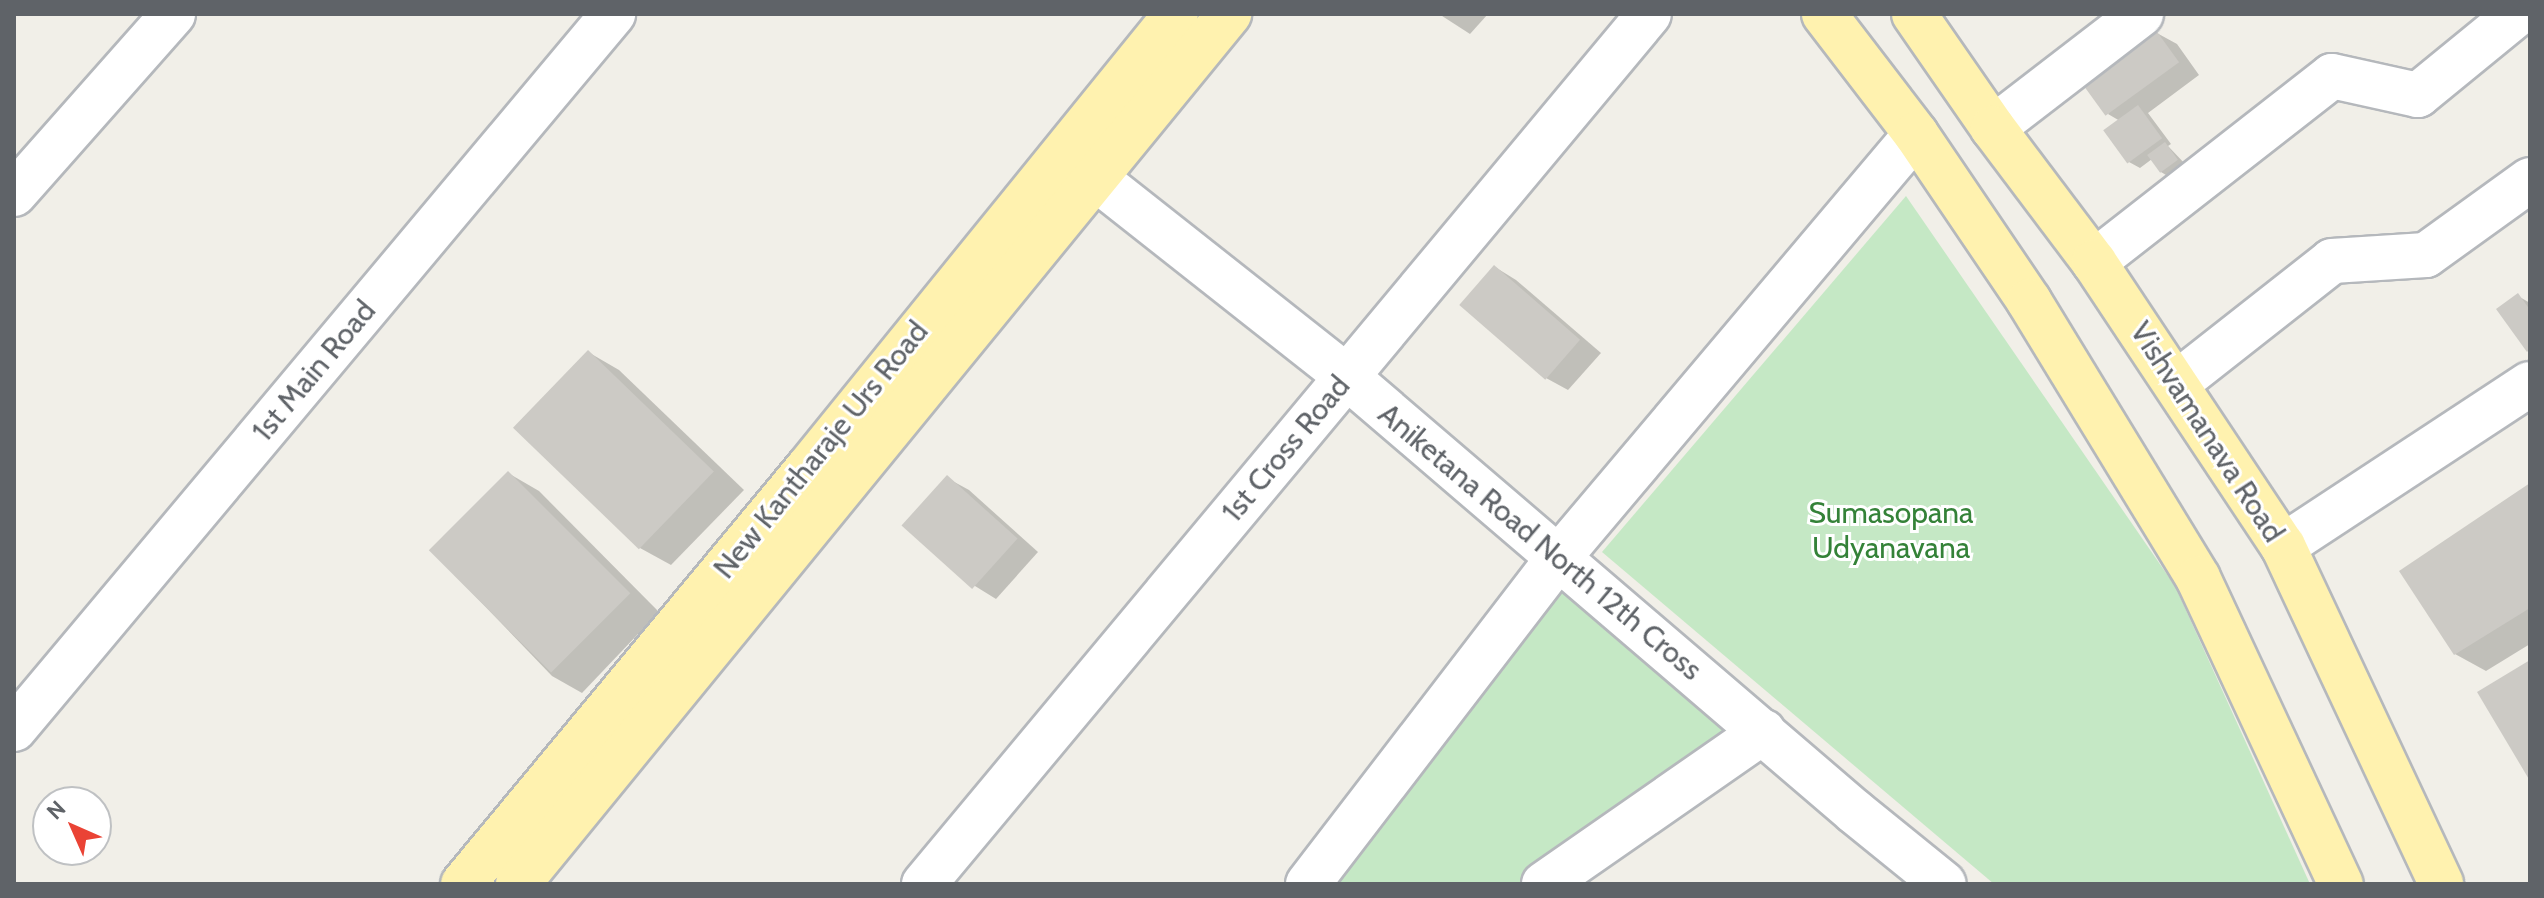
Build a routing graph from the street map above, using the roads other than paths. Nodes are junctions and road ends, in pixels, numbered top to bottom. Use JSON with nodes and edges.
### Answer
{"nodes":[{"id":1,"x":173,"y":14,"type":"edge"},
{"id":2,"x":613,"y":14,"type":"edge"},
{"id":3,"x":1176,"y":14,"type":"edge"},
{"id":4,"x":1229,"y":14,"type":"edge"},
{"id":5,"x":1649,"y":14,"type":"edge"},
{"id":6,"x":1824,"y":14,"type":"edge"},
{"id":7,"x":1914,"y":14,"type":"edge"},
{"id":8,"x":2141,"y":14,"type":"edge"},
{"id":9,"x":2520,"y":14,"type":"edge"},
{"id":10,"x":2530,"y":24,"type":"edge"},
{"id":11,"x":1993,"y":128,"type":"junction"},
{"id":12,"x":1916,"y":134,"type":"junction"},
{"id":13,"x":1094,"y":177,"type":"junction"},
{"id":14,"x":2530,"y":180,"type":"edge"},
{"id":15,"x":14,"y":194,"type":"edge"},
{"id":16,"x":2094,"y":262,"type":"junction"},
{"id":17,"x":1346,"y":376,"type":"junction"},
{"id":18,"x":2177,"y":383,"type":"junction"},
{"id":19,"x":2530,"y":384,"type":"edge"},
{"id":20,"x":2283,"y":546,"type":"junction"},
{"id":21,"x":1560,"y":556,"type":"junction"},
{"id":22,"x":14,"y":729,"type":"edge"},
{"id":23,"x":1763,"y":732,"type":"junction"},
{"id":24,"x":463,"y":884,"type":"edge"},
{"id":25,"x":518,"y":884,"type":"edge"},
{"id":26,"x":924,"y":884,"type":"edge"},
{"id":27,"x":1308,"y":884,"type":"edge"},
{"id":28,"x":1544,"y":884,"type":"edge"},
{"id":29,"x":1944,"y":884,"type":"edge"},
{"id":30,"x":2341,"y":884,"type":"edge"},
{"id":31,"x":2441,"y":884,"type":"edge"}],
"edges":[{"from":1,"to":15,"type":"street"},
{"from":2,"to":22,"type":"street","name":"1st Main Road"},
{"from":3,"to":24,"type":"main road","name":"New Kantharaje Urs Road"},
{"from":4,"to":13,"type":"main road","name":"New Kantharaje Urs Road"},
{"from":5,"to":17,"type":"street","name":"1st Cross Road"},
{"from":6,"to":12,"type":"main road"},
{"from":7,"to":11,"type":"main road","name":"Vishvamanava Road"},
{"from":8,"to":11,"type":"street"},
{"from":9,"to":10,"type":"street"},
{"from":9,"to":16,"type":"street"},
{"from":11,"to":16,"type":"main road","name":"Vishvamanava Road"},
{"from":12,"to":21,"type":"street"},
{"from":12,"to":30,"type":"main road"},
{"from":13,"to":17,"type":"street","name":"Aniketana Road North 12th Cross"},
{"from":13,"to":25,"type":"main road","name":"New Kantharaje Urs Road"},
{"from":14,"to":18,"type":"street"},
{"from":16,"to":18,"type":"main road","name":"Vishvamanava Road"},
{"from":17,"to":21,"type":"street","name":"Aniketana Road North 12th Cross"},
{"from":17,"to":26,"type":"street","name":"1st Cross Road"},
{"from":18,"to":20,"type":"main road","name":"Vishvamanava Road"},
{"from":19,"to":20,"type":"street"},
{"from":20,"to":31,"type":"main road","name":"Vishvamanava Road"},
{"from":21,"to":23,"type":"street","name":"Aniketana Road North 12th Cross"},
{"from":21,"to":27,"type":"street"},
{"from":23,"to":28,"type":"street"},
{"from":23,"to":29,"type":"street","name":"Aniketana Road North 12th Cross"}]}
